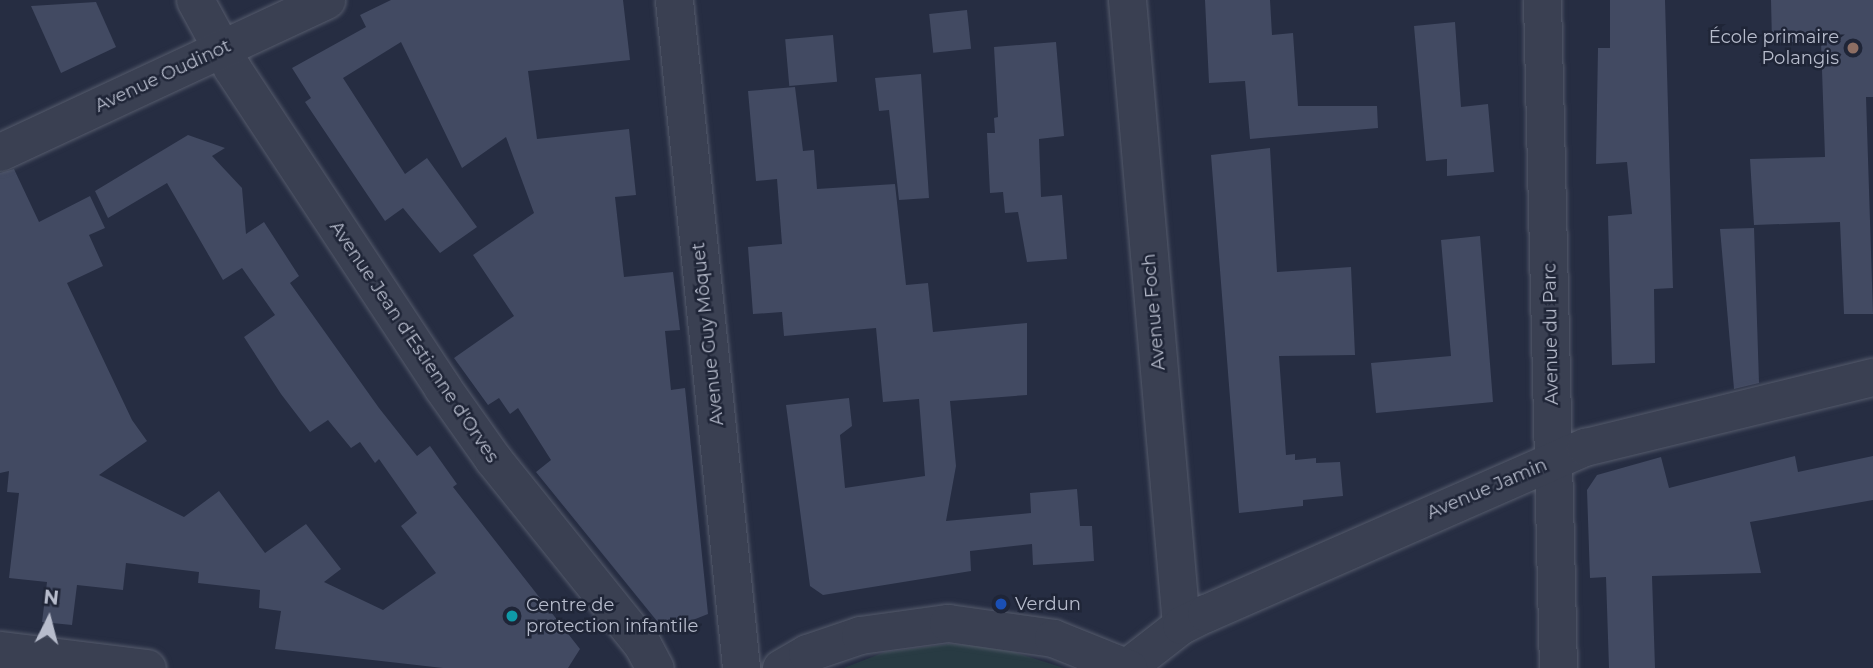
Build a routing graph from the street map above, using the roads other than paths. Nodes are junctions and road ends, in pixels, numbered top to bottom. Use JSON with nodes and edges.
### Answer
{"nodes":[{"id":1,"x":195,"y":0,"type":"edge"},
{"id":2,"x":326,"y":0,"type":"edge"},
{"id":3,"x":674,"y":0,"type":"edge"},
{"id":4,"x":1127,"y":0,"type":"edge"},
{"id":5,"x":1542,"y":0,"type":"edge"},
{"id":6,"x":221,"y":50,"type":"junction"},
{"id":7,"x":0,"y":152,"type":"edge"},
{"id":8,"x":1873,"y":377,"type":"edge"},
{"id":9,"x":1553,"y":461,"type":"junction"},
{"id":10,"x":1181,"y":625,"type":"junction"},
{"id":11,"x":0,"y":650,"type":"edge"},
{"id":12,"x":1127,"y":667,"type":"edge"},
{"id":13,"x":147,"y":668,"type":"edge"},
{"id":14,"x":655,"y":668,"type":"edge"},
{"id":15,"x":741,"y":668,"type":"edge"},
{"id":16,"x":781,"y":668,"type":"edge"},
{"id":17,"x":1558,"y":668,"type":"edge"}],
"edges":[{"from":1,"to":6,"type":"street","name":"Avenue Jean d'Estienne d'Orves"},
{"from":2,"to":6,"type":"street","name":"Avenue Oudinot"},
{"from":3,"to":15,"type":"street","name":"Avenue Guy Môquet"},
{"from":4,"to":10,"type":"street","name":"Avenue Foch"},
{"from":5,"to":9,"type":"street","name":"Avenue du Parc"},
{"from":6,"to":7,"type":"street","name":"Avenue Oudinot"},
{"from":6,"to":14,"type":"street","name":"Avenue Jean d'Estienne d'Orves"},
{"from":8,"to":9,"type":"street","name":"Avenue Jamin"},
{"from":9,"to":10,"type":"street","name":"Avenue Jamin"},
{"from":9,"to":17,"type":"street","name":"Avenue du Parc"},
{"from":10,"to":12,"type":"street","name":"Avenue Jamin"},
{"from":11,"to":13,"type":"street"},
{"from":12,"to":16,"type":"street"}]}
